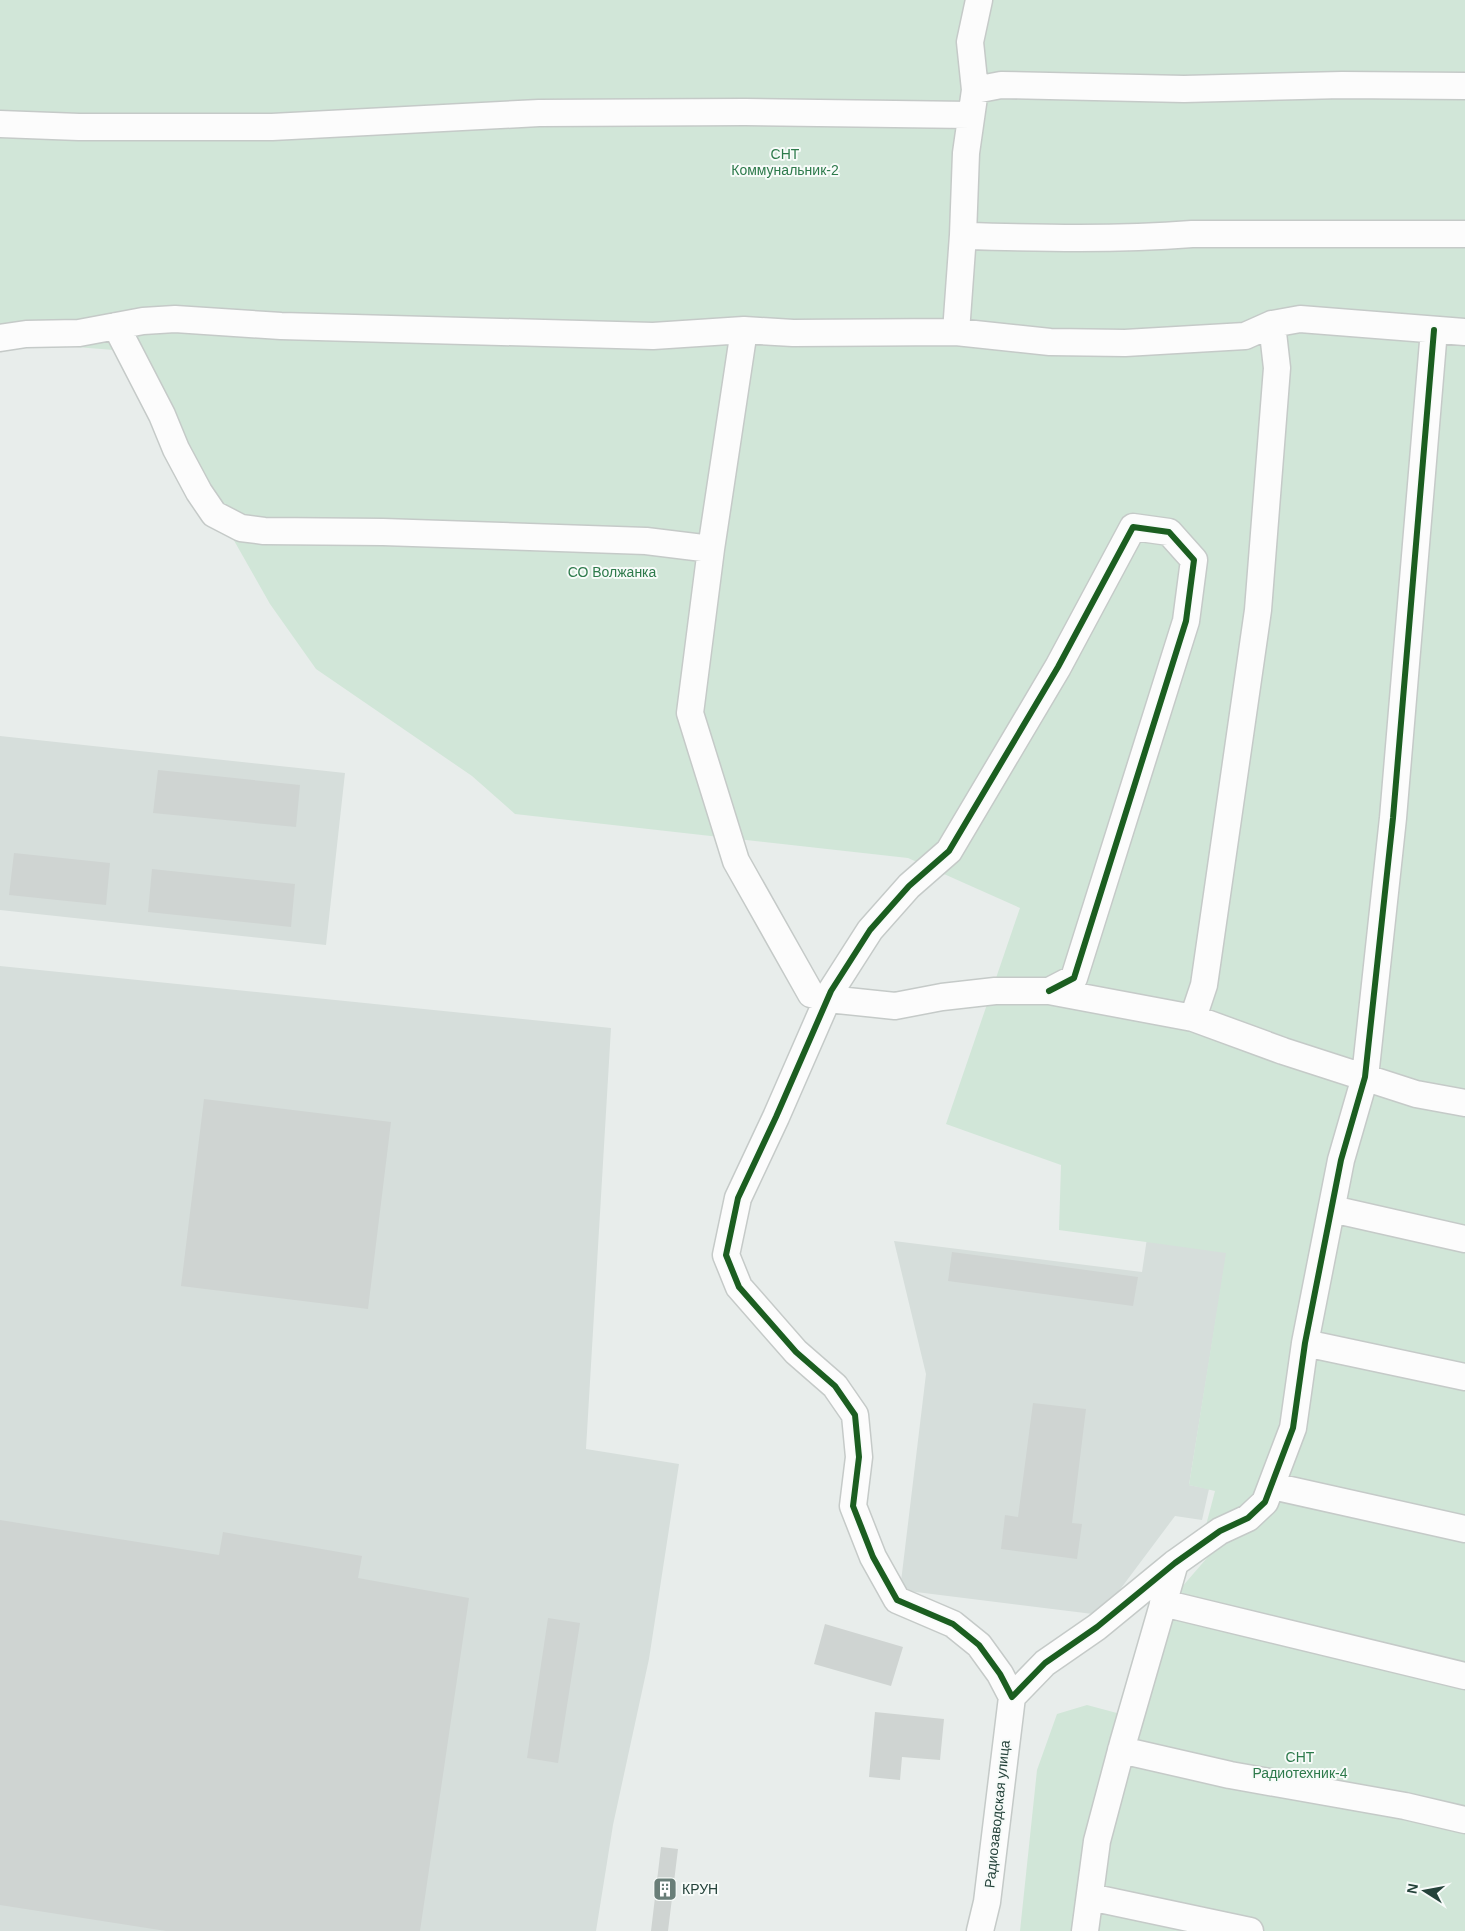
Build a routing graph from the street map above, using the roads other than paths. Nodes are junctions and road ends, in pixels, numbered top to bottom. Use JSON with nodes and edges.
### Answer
{"nodes":[{"id":1,"x":979,"y":0,"type":"edge"},
{"id":2,"x":1465,"y":86,"type":"edge"},
{"id":3,"x":972,"y":103,"type":"junction"},
{"id":4,"x":0,"y":124,"type":"edge"},
{"id":5,"x":1465,"y":234,"type":"edge"},
{"id":6,"x":963,"y":236,"type":"junction"},
{"id":7,"x":1272,"y":324,"type":"junction"},
{"id":8,"x":116,"y":326,"type":"junction"},
{"id":9,"x":744,"y":330,"type":"junction"},
{"id":10,"x":1434,"y":330,"type":"junction"},
{"id":11,"x":956,"y":332,"type":"junction"},
{"id":12,"x":1465,"y":332,"type":"edge"},
{"id":13,"x":0,"y":338,"type":"edge"},
{"id":14,"x":711,"y":549,"type":"junction"},
{"id":15,"x":1049,"y":991,"type":"junction"},
{"id":16,"x":828,"y":999,"type":"junction"},
{"id":17,"x":1193,"y":1018,"type":"junction"},
{"id":18,"x":1365,"y":1078,"type":"junction"},
{"id":19,"x":1465,"y":1103,"type":"edge"},
{"id":20,"x":1332,"y":1209,"type":"junction"},
{"id":21,"x":1465,"y":1239,"type":"edge"},
{"id":22,"x":1306,"y":1343,"type":"junction"},
{"id":23,"x":1465,"y":1377,"type":"edge"},
{"id":24,"x":1272,"y":1486,"type":"junction"},
{"id":25,"x":1465,"y":1530,"type":"edge"},
{"id":26,"x":1175,"y":1563,"type":"junction"},
{"id":27,"x":1163,"y":1603,"type":"junction"},
{"id":28,"x":1465,"y":1676,"type":"edge"},
{"id":29,"x":1012,"y":1697,"type":"junction"},
{"id":30,"x":1120,"y":1750,"type":"junction"},
{"id":31,"x":1465,"y":1820,"type":"edge"},
{"id":32,"x":1090,"y":1897,"type":"junction"},
{"id":33,"x":980,"y":1931,"type":"edge"},
{"id":34,"x":1085,"y":1931,"type":"edge"},
{"id":35,"x":1250,"y":1931,"type":"edge"}],
"edges":[{"from":1,"to":3,"type":"street"},
{"from":2,"to":3,"type":"street"},
{"from":3,"to":4,"type":"street"},
{"from":3,"to":6,"type":"street"},
{"from":5,"to":6,"type":"street"},
{"from":6,"to":11,"type":"street"},
{"from":7,"to":10,"type":"street"},
{"from":7,"to":11,"type":"street"},
{"from":7,"to":17,"type":"street"},
{"from":8,"to":9,"type":"street"},
{"from":8,"to":13,"type":"street"},
{"from":8,"to":14,"type":"street"},
{"from":9,"to":11,"type":"street"},
{"from":9,"to":14,"type":"street"},
{"from":10,"to":12,"type":"street"},
{"from":10,"to":18,"type":"street"},
{"from":14,"to":16,"type":"street"},
{"from":15,"to":16,"type":"street"},
{"from":15,"to":16,"type":"street"},
{"from":15,"to":17,"type":"street"},
{"from":16,"to":29,"type":"street"},
{"from":17,"to":18,"type":"street"},
{"from":18,"to":19,"type":"street"},
{"from":18,"to":20,"type":"street"},
{"from":20,"to":21,"type":"street"},
{"from":20,"to":22,"type":"street"},
{"from":22,"to":23,"type":"street"},
{"from":22,"to":24,"type":"street"},
{"from":24,"to":25,"type":"street"},
{"from":24,"to":26,"type":"street"},
{"from":26,"to":27,"type":"street"},
{"from":26,"to":29,"type":"street"},
{"from":27,"to":28,"type":"street"},
{"from":27,"to":30,"type":"street"},
{"from":29,"to":33,"type":"street","name":"Радиозаводская улица"},
{"from":30,"to":31,"type":"street"},
{"from":30,"to":32,"type":"street"},
{"from":32,"to":34,"type":"street"},
{"from":32,"to":35,"type":"street"}]}
